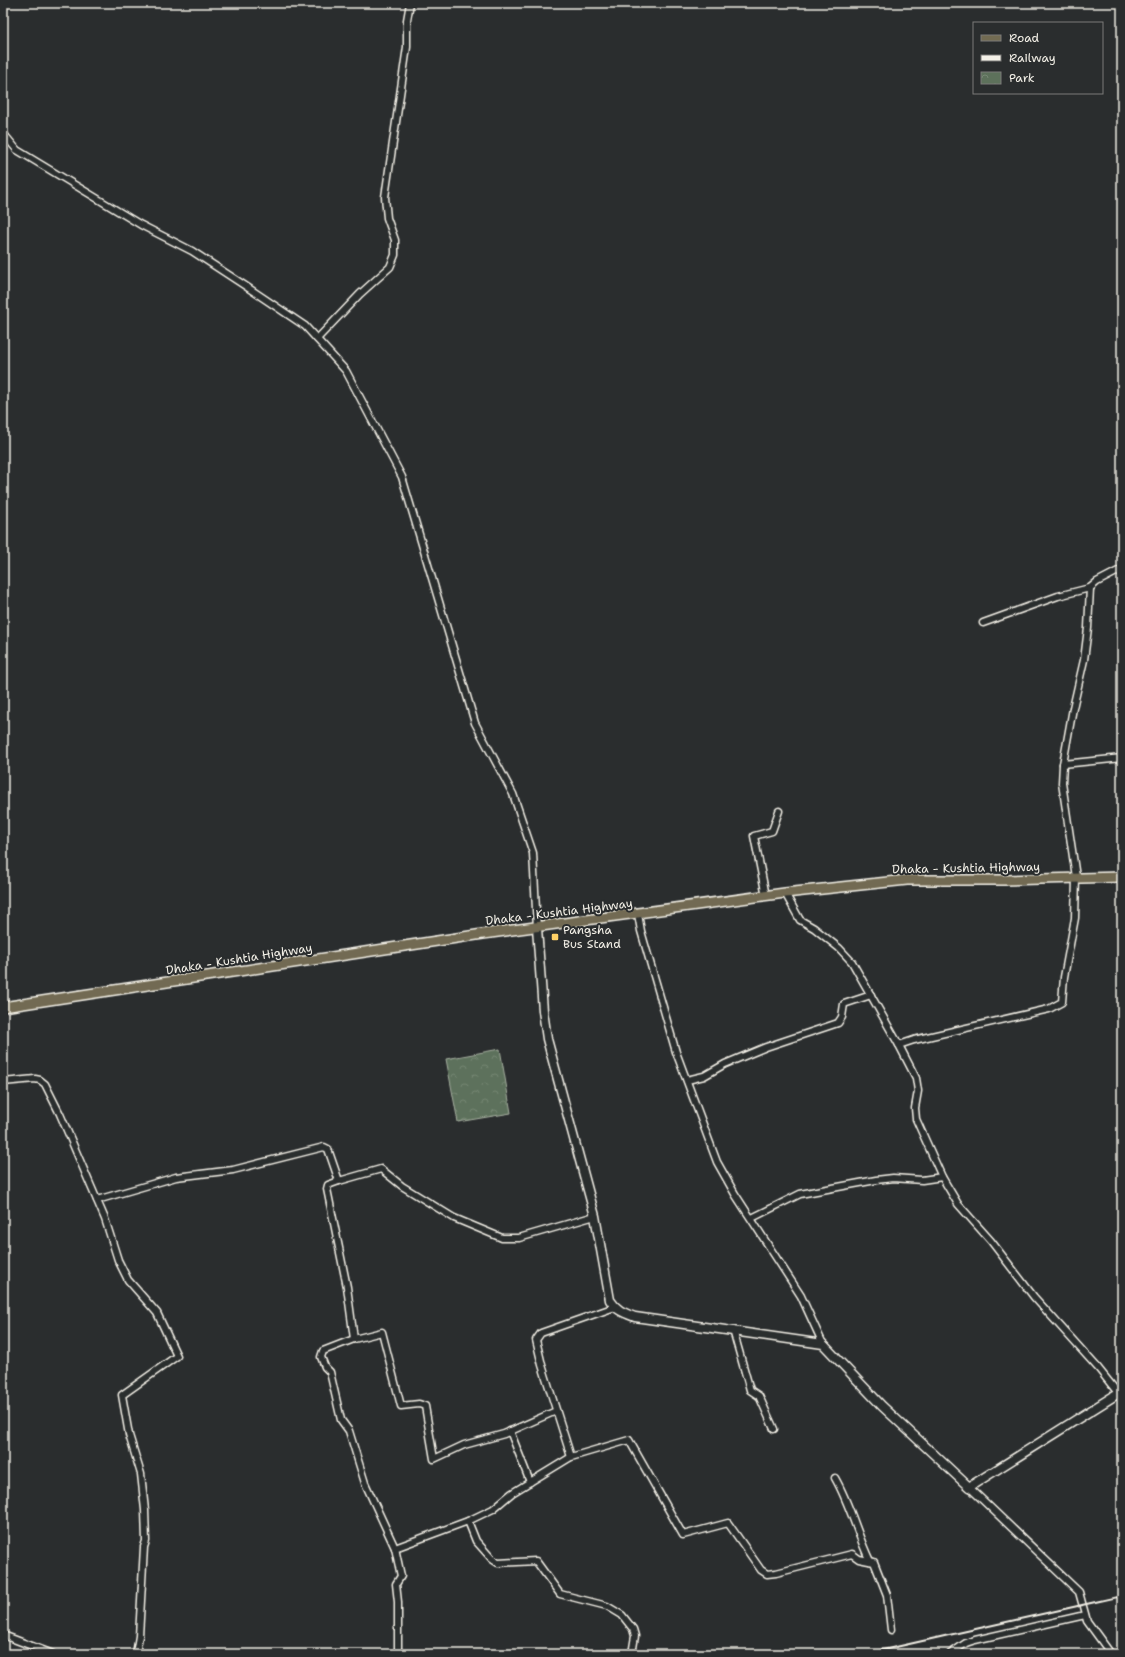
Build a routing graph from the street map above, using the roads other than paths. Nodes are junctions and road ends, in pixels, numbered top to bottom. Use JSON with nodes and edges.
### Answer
{"nodes":[{"id":1,"x":410,"y":3,"type":"edge"},
{"id":2,"x":3,"y":133,"type":"edge"},
{"id":3,"x":317,"y":339,"type":"junction"},
{"id":4,"x":1122,"y":569,"type":"edge"},
{"id":5,"x":1090,"y":588,"type":"junction"},
{"id":6,"x":983,"y":623,"type":"dead end"},
{"id":7,"x":1122,"y":758,"type":"edge"},
{"id":8,"x":1063,"y":764,"type":"junction"},
{"id":9,"x":779,"y":811,"type":"dead end"},
{"id":10,"x":1076,"y":877,"type":"junction"},
{"id":11,"x":1122,"y":877,"type":"edge"},
{"id":12,"x":785,"y":893,"type":"junction"},
{"id":13,"x":766,"y":896,"type":"junction"},
{"id":14,"x":638,"y":914,"type":"junction"},
{"id":15,"x":538,"y":928,"type":"junction"},
{"id":16,"x":871,"y":995,"type":"junction"},
{"id":17,"x":3,"y":1007,"type":"edge"},
{"id":18,"x":898,"y":1045,"type":"junction"},
{"id":19,"x":687,"y":1080,"type":"junction"},
{"id":20,"x":3,"y":1082,"type":"edge"},
{"id":21,"x":942,"y":1177,"type":"junction"},
{"id":22,"x":339,"y":1181,"type":"junction"},
{"id":23,"x":97,"y":1200,"type":"junction"},
{"id":24,"x":595,"y":1216,"type":"junction"},
{"id":25,"x":752,"y":1218,"type":"junction"},
{"id":26,"x":615,"y":1308,"type":"junction"},
{"id":27,"x":733,"y":1330,"type":"junction"},
{"id":28,"x":354,"y":1339,"type":"junction"},
{"id":29,"x":823,"y":1344,"type":"junction"},
{"id":30,"x":1120,"y":1392,"type":"edge"},
{"id":31,"x":556,"y":1410,"type":"junction"},
{"id":32,"x":774,"y":1429,"type":"dead end"},
{"id":33,"x":510,"y":1431,"type":"junction"},
{"id":34,"x":571,"y":1458,"type":"junction"},
{"id":35,"x":835,"y":1478,"type":"dead end"},
{"id":36,"x":530,"y":1482,"type":"junction"},
{"id":37,"x":969,"y":1487,"type":"junction"},
{"id":38,"x":468,"y":1521,"type":"junction"},
{"id":39,"x":395,"y":1548,"type":"junction"},
{"id":40,"x":870,"y":1561,"type":"junction"},
{"id":41,"x":1084,"y":1615,"type":"junction"},
{"id":42,"x":892,"y":1630,"type":"dead end"},
{"id":43,"x":3,"y":1635,"type":"edge"},
{"id":44,"x":53,"y":1654,"type":"edge"},
{"id":45,"x":136,"y":1654,"type":"edge"},
{"id":46,"x":398,"y":1654,"type":"edge"},
{"id":47,"x":632,"y":1654,"type":"edge"},
{"id":48,"x":950,"y":1654,"type":"edge"},
{"id":49,"x":1111,"y":1654,"type":"edge"}],
"edges":[{"from":1,"to":3,"type":"street"},
{"from":2,"to":3,"type":"street"},
{"from":3,"to":15,"type":"street"},
{"from":4,"to":5,"type":"street"},
{"from":5,"to":6,"type":"street"},
{"from":5,"to":8,"type":"street"},
{"from":7,"to":8,"type":"street"},
{"from":8,"to":10,"type":"street"},
{"from":9,"to":13,"type":"street"},
{"from":10,"to":11,"type":"main road","name":"Dhaka - Kushtia Highway"},
{"from":10,"to":12,"type":"main road","name":"Dhaka - Kushtia Highway"},
{"from":10,"to":18,"type":"street"},
{"from":12,"to":13,"type":"main road","name":"Dhaka - Kushtia Highway"},
{"from":12,"to":16,"type":"street"},
{"from":13,"to":14,"type":"main road","name":"Dhaka - Kushtia Highway"},
{"from":14,"to":15,"type":"main road","name":"Dhaka - Kushtia Highway"},
{"from":14,"to":19,"type":"street"},
{"from":15,"to":17,"type":"main road","name":"Dhaka - Kushtia Highway"},
{"from":15,"to":24,"type":"street"},
{"from":16,"to":18,"type":"street"},
{"from":16,"to":19,"type":"street"},
{"from":18,"to":21,"type":"street"},
{"from":19,"to":25,"type":"street"},
{"from":20,"to":23,"type":"street"},
{"from":21,"to":25,"type":"street"},
{"from":21,"to":30,"type":"street"},
{"from":22,"to":23,"type":"street"},
{"from":22,"to":24,"type":"street"},
{"from":22,"to":28,"type":"street"},
{"from":23,"to":45,"type":"street"},
{"from":24,"to":26,"type":"street"},
{"from":25,"to":29,"type":"street"},
{"from":26,"to":27,"type":"street"},
{"from":26,"to":31,"type":"street"},
{"from":27,"to":29,"type":"street"},
{"from":27,"to":32,"type":"street"},
{"from":28,"to":33,"type":"street"},
{"from":28,"to":39,"type":"street"},
{"from":29,"to":37,"type":"street"},
{"from":30,"to":37,"type":"street"},
{"from":31,"to":33,"type":"street"},
{"from":31,"to":34,"type":"street"},
{"from":33,"to":36,"type":"street"},
{"from":34,"to":36,"type":"street"},
{"from":34,"to":40,"type":"street"},
{"from":35,"to":40,"type":"street"},
{"from":36,"to":38,"type":"street"},
{"from":37,"to":41,"type":"street"},
{"from":38,"to":39,"type":"street"},
{"from":38,"to":47,"type":"street"},
{"from":39,"to":46,"type":"street"},
{"from":40,"to":42,"type":"street"},
{"from":41,"to":48,"type":"street"},
{"from":41,"to":49,"type":"street"},
{"from":43,"to":44,"type":"street"}]}
